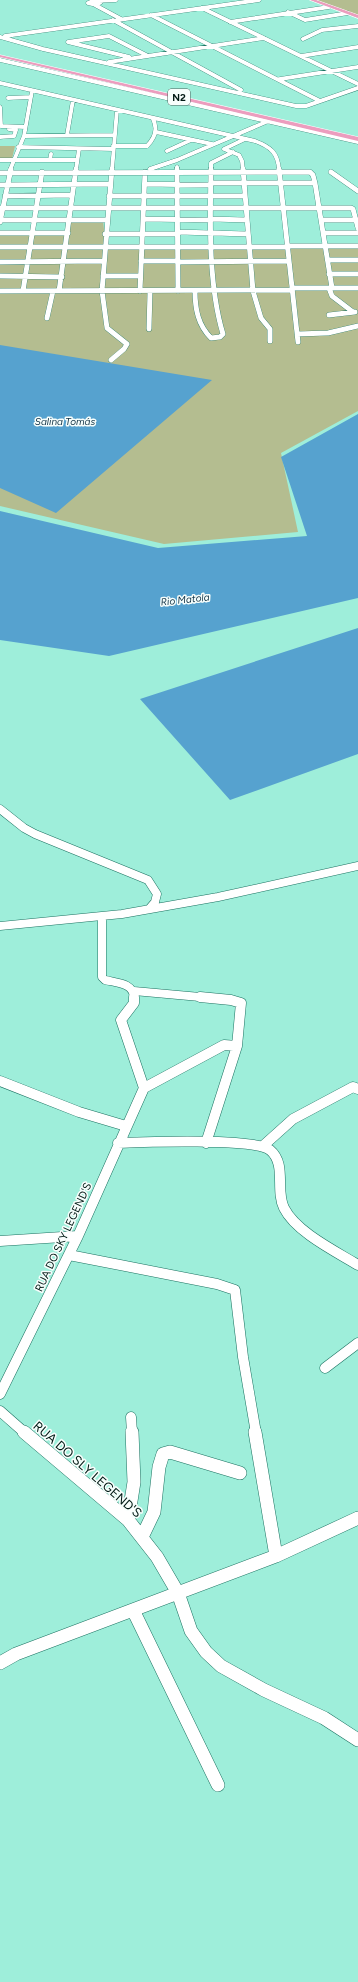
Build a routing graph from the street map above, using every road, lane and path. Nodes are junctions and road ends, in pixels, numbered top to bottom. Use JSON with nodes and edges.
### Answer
{"nodes":[{"id":1,"x":110,"y":0,"type":"edge"},
{"id":2,"x":116,"y":0,"type":"edge"},
{"id":3,"x":259,"y":0,"type":"edge"},
{"id":4,"x":312,"y":0,"type":"edge"},
{"id":5,"x":100,"y":2,"type":"junction"},
{"id":6,"x":95,"y":5,"type":"junction"},
{"id":7,"x":329,"y":7,"type":"junction"},
{"id":8,"x":202,"y":8,"type":"junction"},
{"id":9,"x":288,"y":12,"type":"junction"},
{"id":10,"x":348,"y":13,"type":"junction"},
{"id":11,"x":116,"y":15,"type":"junction"},
{"id":12,"x":151,"y":15,"type":"junction"},
{"id":13,"x":358,"y":17,"type":"edge"},
{"id":14,"x":133,"y":18,"type":"junction"},
{"id":15,"x":123,"y":19,"type":"junction"},
{"id":16,"x":111,"y":21,"type":"junction"},
{"id":17,"x":230,"y":22,"type":"junction"},
{"id":18,"x":358,"y":22,"type":"edge"},
{"id":19,"x":358,"y":26,"type":"edge"},
{"id":20,"x":330,"y":28,"type":"junction"},
{"id":21,"x":0,"y":37,"type":"edge"},
{"id":22,"x":264,"y":38,"type":"junction"},
{"id":23,"x":303,"y":39,"type":"dead end"},
{"id":24,"x":213,"y":46,"type":"junction"},
{"id":25,"x":358,"y":47,"type":"edge"},
{"id":26,"x":171,"y":52,"type":"junction"},
{"id":27,"x":0,"y":56,"type":"edge"},
{"id":28,"x":148,"y":56,"type":"junction"},
{"id":29,"x":301,"y":56,"type":"junction"},
{"id":30,"x":135,"y":58,"type":"junction"},
{"id":31,"x":0,"y":60,"type":"edge"},
{"id":32,"x":16,"y":60,"type":"junction"},
{"id":33,"x":9,"y":62,"type":"junction"},
{"id":34,"x":103,"y":62,"type":"junction"},
{"id":35,"x":32,"y":64,"type":"junction"},
{"id":36,"x":25,"y":66,"type":"junction"},
{"id":37,"x":43,"y":66,"type":"junction"},
{"id":38,"x":358,"y":67,"type":"edge"},
{"id":39,"x":36,"y":68,"type":"junction"},
{"id":40,"x":332,"y":71,"type":"junction"},
{"id":41,"x":280,"y":79,"type":"junction"},
{"id":42,"x":109,"y":81,"type":"junction"},
{"id":43,"x":0,"y":83,"type":"edge"},
{"id":44,"x":102,"y":84,"type":"junction"},
{"id":45,"x":358,"y":84,"type":"edge"},
{"id":46,"x":358,"y":88,"type":"edge"},
{"id":47,"x":32,"y":91,"type":"junction"},
{"id":48,"x":251,"y":96,"type":"junction"},
{"id":49,"x":31,"y":97,"type":"junction"},
{"id":50,"x":8,"y":98,"type":"dead end"},
{"id":51,"x":73,"y":100,"type":"junction"},
{"id":52,"x":320,"y":101,"type":"junction"},
{"id":53,"x":0,"y":107,"type":"edge"},
{"id":54,"x":116,"y":110,"type":"junction"},
{"id":55,"x":1,"y":112,"type":"edge"},
{"id":56,"x":153,"y":118,"type":"junction"},
{"id":57,"x":1,"y":121,"type":"edge"},
{"id":58,"x":266,"y":122,"type":"junction"},
{"id":59,"x":0,"y":127,"type":"edge"},
{"id":60,"x":24,"y":127,"type":"junction"},
{"id":61,"x":156,"y":132,"type":"junction"},
{"id":62,"x":67,"y":135,"type":"junction"},
{"id":63,"x":114,"y":135,"type":"junction"},
{"id":64,"x":24,"y":136,"type":"junction"},
{"id":65,"x":231,"y":136,"type":"junction"},
{"id":66,"x":0,"y":137,"type":"edge"},
{"id":67,"x":245,"y":139,"type":"junction"},
{"id":68,"x":358,"y":139,"type":"edge"},
{"id":69,"x":191,"y":140,"type":"junction"},
{"id":70,"x":358,"y":142,"type":"edge"},
{"id":71,"x":212,"y":144,"type":"junction"},
{"id":72,"x":18,"y":147,"type":"junction"},
{"id":73,"x":113,"y":147,"type":"junction"},
{"id":74,"x":52,"y":149,"type":"junction"},
{"id":75,"x":79,"y":149,"type":"junction"},
{"id":76,"x":167,"y":151,"type":"dead end"},
{"id":77,"x":233,"y":152,"type":"junction"},
{"id":78,"x":0,"y":160,"type":"edge"},
{"id":79,"x":14,"y":160,"type":"junction"},
{"id":80,"x":50,"y":160,"type":"junction"},
{"id":81,"x":77,"y":160,"type":"junction"},
{"id":82,"x":177,"y":160,"type":"junction"},
{"id":83,"x":42,"y":172,"type":"junction"},
{"id":84,"x":76,"y":172,"type":"junction"},
{"id":85,"x":111,"y":172,"type":"junction"},
{"id":86,"x":139,"y":172,"type":"junction"},
{"id":87,"x":146,"y":172,"type":"junction"},
{"id":88,"x":178,"y":172,"type":"junction"},
{"id":89,"x":211,"y":172,"type":"junction"},
{"id":90,"x":244,"y":172,"type":"junction"},
{"id":91,"x":331,"y":172,"type":"dead end"},
{"id":92,"x":0,"y":173,"type":"edge"},
{"id":93,"x":9,"y":173,"type":"junction"},
{"id":94,"x":279,"y":173,"type":"junction"},
{"id":95,"x":244,"y":183,"type":"junction"},
{"id":96,"x":280,"y":183,"type":"junction"},
{"id":97,"x":315,"y":183,"type":"junction"},
{"id":98,"x":41,"y":184,"type":"junction"},
{"id":99,"x":73,"y":184,"type":"junction"},
{"id":100,"x":110,"y":184,"type":"junction"},
{"id":101,"x":145,"y":184,"type":"junction"},
{"id":102,"x":178,"y":184,"type":"junction"},
{"id":103,"x":211,"y":184,"type":"junction"},
{"id":104,"x":0,"y":185,"type":"edge"},
{"id":105,"x":8,"y":185,"type":"junction"},
{"id":106,"x":358,"y":191,"type":"edge"},
{"id":107,"x":72,"y":195,"type":"junction"},
{"id":108,"x":211,"y":195,"type":"junction"},
{"id":109,"x":3,"y":196,"type":"edge"},
{"id":110,"x":39,"y":196,"type":"junction"},
{"id":111,"x":109,"y":196,"type":"junction"},
{"id":112,"x":143,"y":196,"type":"junction"},
{"id":113,"x":178,"y":196,"type":"junction"},
{"id":114,"x":245,"y":196,"type":"junction"},
{"id":115,"x":178,"y":207,"type":"junction"},
{"id":116,"x":212,"y":207,"type":"junction"},
{"id":117,"x":246,"y":207,"type":"junction"},
{"id":118,"x":2,"y":208,"type":"edge"},
{"id":119,"x":37,"y":208,"type":"junction"},
{"id":120,"x":71,"y":208,"type":"junction"},
{"id":121,"x":108,"y":208,"type":"junction"},
{"id":122,"x":143,"y":208,"type":"junction"},
{"id":123,"x":283,"y":208,"type":"junction"},
{"id":124,"x":319,"y":208,"type":"junction"},
{"id":125,"x":143,"y":219,"type":"junction"},
{"id":126,"x":34,"y":220,"type":"junction"},
{"id":127,"x":69,"y":220,"type":"junction"},
{"id":128,"x":107,"y":220,"type":"junction"},
{"id":129,"x":178,"y":220,"type":"junction"},
{"id":130,"x":211,"y":220,"type":"junction"},
{"id":131,"x":247,"y":220,"type":"junction"},
{"id":132,"x":322,"y":220,"type":"junction"},
{"id":133,"x":357,"y":220,"type":"edge"},
{"id":134,"x":0,"y":221,"type":"edge"},
{"id":135,"x":358,"y":228,"type":"edge"},
{"id":136,"x":0,"y":233,"type":"edge"},
{"id":137,"x":32,"y":233,"type":"junction"},
{"id":138,"x":68,"y":233,"type":"junction"},
{"id":139,"x":178,"y":233,"type":"junction"},
{"id":140,"x":210,"y":233,"type":"junction"},
{"id":141,"x":324,"y":233,"type":"junction"},
{"id":142,"x":358,"y":233,"type":"edge"},
{"id":143,"x":105,"y":234,"type":"junction"},
{"id":144,"x":142,"y":234,"type":"junction"},
{"id":145,"x":248,"y":234,"type":"junction"},
{"id":146,"x":104,"y":246,"type":"junction"},
{"id":147,"x":142,"y":246,"type":"junction"},
{"id":148,"x":287,"y":246,"type":"junction"},
{"id":149,"x":325,"y":246,"type":"junction"},
{"id":150,"x":358,"y":246,"type":"edge"},
{"id":151,"x":0,"y":247,"type":"edge"},
{"id":152,"x":30,"y":247,"type":"junction"},
{"id":153,"x":66,"y":247,"type":"junction"},
{"id":154,"x":178,"y":247,"type":"junction"},
{"id":155,"x":212,"y":247,"type":"junction"},
{"id":156,"x":249,"y":247,"type":"junction"},
{"id":157,"x":328,"y":260,"type":"junction"},
{"id":158,"x":358,"y":260,"type":"edge"},
{"id":159,"x":104,"y":261,"type":"junction"},
{"id":160,"x":141,"y":261,"type":"junction"},
{"id":161,"x":250,"y":261,"type":"junction"},
{"id":162,"x":289,"y":261,"type":"junction"},
{"id":163,"x":0,"y":262,"type":"edge"},
{"id":164,"x":28,"y":262,"type":"junction"},
{"id":165,"x":64,"y":262,"type":"junction"},
{"id":166,"x":178,"y":262,"type":"junction"},
{"id":167,"x":213,"y":262,"type":"junction"},
{"id":168,"x":329,"y":274,"type":"junction"},
{"id":169,"x":358,"y":274,"type":"edge"},
{"id":170,"x":0,"y":276,"type":"edge"},
{"id":171,"x":26,"y":276,"type":"junction"},
{"id":172,"x":103,"y":276,"type":"junction"},
{"id":173,"x":140,"y":276,"type":"junction"},
{"id":174,"x":62,"y":277,"type":"junction"},
{"id":175,"x":330,"y":288,"type":"junction"},
{"id":176,"x":358,"y":288,"type":"edge"},
{"id":177,"x":292,"y":289,"type":"junction"},
{"id":178,"x":0,"y":291,"type":"edge"},
{"id":179,"x":23,"y":291,"type":"junction"},
{"id":180,"x":59,"y":291,"type":"junction"},
{"id":181,"x":102,"y":291,"type":"junction"},
{"id":182,"x":140,"y":291,"type":"junction"},
{"id":183,"x":150,"y":291,"type":"junction"},
{"id":184,"x":178,"y":291,"type":"junction"},
{"id":185,"x":195,"y":291,"type":"junction"},
{"id":186,"x":216,"y":291,"type":"junction"},
{"id":187,"x":253,"y":291,"type":"junction"},
{"id":188,"x":53,"y":292,"type":"junction"},
{"id":189,"x":355,"y":312,"type":"edge"},
{"id":190,"x":329,"y":315,"type":"dead end"},
{"id":191,"x":47,"y":318,"type":"dead end"},
{"id":192,"x":358,"y":326,"type":"edge"},
{"id":193,"x":149,"y":329,"type":"dead end"},
{"id":194,"x":297,"y":334,"type":"junction"},
{"id":195,"x":270,"y":341,"type":"dead end"},
{"id":196,"x":298,"y":342,"type":"dead end"},
{"id":197,"x":111,"y":360,"type":"dead end"},
{"id":198,"x":0,"y":809,"type":"edge"},
{"id":199,"x":358,"y":866,"type":"edge"},
{"id":200,"x":149,"y":909,"type":"junction"},
{"id":201,"x":102,"y":916,"type":"junction"},
{"id":202,"x":0,"y":926,"type":"edge"},
{"id":203,"x":134,"y":991,"type":"junction"},
{"id":204,"x":237,"y":1046,"type":"junction"},
{"id":205,"x":0,"y":1081,"type":"edge"},
{"id":206,"x":144,"y":1088,"type":"junction"},
{"id":207,"x":358,"y":1089,"type":"edge"},
{"id":208,"x":126,"y":1126,"type":"junction"},
{"id":209,"x":118,"y":1143,"type":"junction"},
{"id":210,"x":206,"y":1143,"type":"junction"},
{"id":211,"x":264,"y":1145,"type":"junction"},
{"id":212,"x":78,"y":1236,"type":"junction"},
{"id":213,"x":0,"y":1241,"type":"edge"},
{"id":214,"x":69,"y":1254,"type":"junction"},
{"id":215,"x":358,"y":1266,"type":"edge"},
{"id":216,"x":358,"y":1343,"type":"edge"},
{"id":217,"x":325,"y":1368,"type":"dead end"},
{"id":218,"x":0,"y":1394,"type":"edge"},
{"id":219,"x":0,"y":1411,"type":"edge"},
{"id":220,"x":131,"y":1418,"type":"dead end"},
{"id":221,"x":240,"y":1472,"type":"dead end"},
{"id":222,"x":358,"y":1518,"type":"edge"},
{"id":223,"x":128,"y":1520,"type":"junction"},
{"id":224,"x":142,"y":1537,"type":"junction"},
{"id":225,"x":276,"y":1556,"type":"junction"},
{"id":226,"x":178,"y":1593,"type":"junction"},
{"id":227,"x":133,"y":1610,"type":"junction"},
{"id":228,"x":0,"y":1663,"type":"edge"},
{"id":229,"x":358,"y":1740,"type":"edge"},
{"id":230,"x":218,"y":1785,"type":"dead end"}],
"edges":[{"from":1,"to":5,"type":"street"},
{"from":2,"to":5,"type":"street"},
{"from":3,"to":8,"type":"street"},
{"from":4,"to":7,"type":"main road"},
{"from":5,"to":6,"type":"street"},
{"from":5,"to":6,"type":"street"},
{"from":5,"to":11,"type":"street"},
{"from":6,"to":11,"type":"street"},
{"from":7,"to":9,"type":"street"},
{"from":7,"to":10,"type":"main road"},
{"from":8,"to":12,"type":"street"},
{"from":8,"to":17,"type":"street"},
{"from":9,"to":10,"type":"street"},
{"from":9,"to":17,"type":"street"},
{"from":10,"to":13,"type":"main road"},
{"from":11,"to":14,"type":"street"},
{"from":11,"to":15,"type":"street"},
{"from":11,"to":16,"type":"street"},
{"from":12,"to":14,"type":"street"},
{"from":12,"to":24,"type":"street"},
{"from":14,"to":15,"type":"street"},
{"from":15,"to":16,"type":"street"},
{"from":16,"to":21,"type":"street"},
{"from":16,"to":26,"type":"street"},
{"from":17,"to":22,"type":"street"},
{"from":18,"to":20,"type":"street"},
{"from":19,"to":20,"type":"street"},
{"from":20,"to":23,"type":"street"},
{"from":21,"to":34,"type":"street"},
{"from":22,"to":24,"type":"street"},
{"from":22,"to":29,"type":"street"},
{"from":24,"to":26,"type":"street"},
{"from":24,"to":41,"type":"street"},
{"from":25,"to":29,"type":"street"},
{"from":26,"to":28,"type":"street"},
{"from":26,"to":48,"type":"street"},
{"from":27,"to":32,"type":"main road","number":"N2"},
{"from":28,"to":30,"type":"street"},
{"from":28,"to":30,"type":"street"},
{"from":29,"to":40,"type":"street"},
{"from":30,"to":34,"type":"street"},
{"from":31,"to":33,"type":"street"},
{"from":32,"to":33,"type":"main road"},
{"from":32,"to":35,"type":"main road","number":"N2"},
{"from":33,"to":36,"type":"street"},
{"from":34,"to":48,"type":"street"},
{"from":35,"to":36,"type":"main road"},
{"from":35,"to":37,"type":"main road","number":"N2"},
{"from":36,"to":39,"type":"street"},
{"from":37,"to":39,"type":"main road"},
{"from":37,"to":42,"type":"main road","number":"N2"},
{"from":38,"to":40,"type":"street"},
{"from":39,"to":44,"type":"street"},
{"from":40,"to":41,"type":"street"},
{"from":40,"to":45,"type":"street"},
{"from":41,"to":52,"type":"street"},
{"from":42,"to":44,"type":"main road"},
{"from":42,"to":68,"type":"main road","number":"N2"},
{"from":43,"to":47,"type":"street"},
{"from":44,"to":58,"type":"street"},
{"from":46,"to":52,"type":"street"},
{"from":47,"to":49,"type":"street"},
{"from":47,"to":51,"type":"street"},
{"from":48,"to":52,"type":"street"},
{"from":49,"to":50,"type":"street"},
{"from":49,"to":60,"type":"street"},
{"from":51,"to":54,"type":"street"},
{"from":51,"to":62,"type":"street"},
{"from":53,"to":55,"type":"street"},
{"from":54,"to":56,"type":"street"},
{"from":54,"to":63,"type":"street"},
{"from":55,"to":57,"type":"street"},
{"from":56,"to":61,"type":"street"},
{"from":56,"to":65,"type":"street"},
{"from":57,"to":59,"type":"street"},
{"from":58,"to":65,"type":"street"},
{"from":58,"to":70,"type":"street"},
{"from":59,"to":60,"type":"street"},
{"from":59,"to":66,"type":"street"},
{"from":60,"to":64,"type":"street"},
{"from":61,"to":69,"type":"street"},
{"from":61,"to":73,"type":"street"},
{"from":62,"to":63,"type":"street"},
{"from":62,"to":64,"type":"street"},
{"from":63,"to":73,"type":"street"},
{"from":64,"to":72,"type":"street"},
{"from":65,"to":67,"type":"street"},
{"from":65,"to":71,"type":"street"},
{"from":67,"to":77,"type":"street"},
{"from":67,"to":94,"type":"street"},
{"from":69,"to":71,"type":"street"},
{"from":69,"to":76,"type":"street"},
{"from":71,"to":82,"type":"street"},
{"from":72,"to":74,"type":"street"},
{"from":72,"to":79,"type":"street"},
{"from":73,"to":75,"type":"street"},
{"from":73,"to":85,"type":"street"},
{"from":74,"to":75,"type":"street"},
{"from":74,"to":80,"type":"street"},
{"from":75,"to":81,"type":"street"},
{"from":77,"to":89,"type":"street"},
{"from":77,"to":90,"type":"street"},
{"from":78,"to":79,"type":"street"},
{"from":79,"to":80,"type":"street"},
{"from":79,"to":93,"type":"street"},
{"from":80,"to":81,"type":"street"},
{"from":81,"to":84,"type":"street"},
{"from":82,"to":86,"type":"street"},
{"from":82,"to":88,"type":"street"},
{"from":83,"to":84,"type":"street"},
{"from":83,"to":93,"type":"street"},
{"from":83,"to":98,"type":"street"},
{"from":84,"to":85,"type":"street"},
{"from":84,"to":99,"type":"street"},
{"from":85,"to":86,"type":"street"},
{"from":85,"to":100,"type":"street"},
{"from":86,"to":87,"type":"street"},
{"from":87,"to":88,"type":"street"},
{"from":87,"to":101,"type":"street"},
{"from":88,"to":89,"type":"street"},
{"from":88,"to":102,"type":"street"},
{"from":89,"to":90,"type":"street"},
{"from":89,"to":103,"type":"street"},
{"from":90,"to":94,"type":"street"},
{"from":90,"to":95,"type":"street"},
{"from":91,"to":106,"type":"street"},
{"from":92,"to":93,"type":"street"},
{"from":93,"to":105,"type":"street"},
{"from":94,"to":96,"type":"street"},
{"from":94,"to":97,"type":"street"},
{"from":95,"to":96,"type":"street"},
{"from":95,"to":103,"type":"street"},
{"from":95,"to":114,"type":"street"},
{"from":96,"to":97,"type":"street"},
{"from":96,"to":123,"type":"street"},
{"from":97,"to":124,"type":"street"},
{"from":98,"to":99,"type":"street"},
{"from":98,"to":105,"type":"street"},
{"from":98,"to":110,"type":"street"},
{"from":99,"to":100,"type":"street"},
{"from":99,"to":107,"type":"street"},
{"from":100,"to":111,"type":"street"},
{"from":101,"to":102,"type":"street"},
{"from":101,"to":112,"type":"street"},
{"from":102,"to":103,"type":"street"},
{"from":102,"to":113,"type":"street"},
{"from":103,"to":108,"type":"street"},
{"from":104,"to":105,"type":"street"},
{"from":105,"to":109,"type":"street"},
{"from":107,"to":110,"type":"street"},
{"from":107,"to":120,"type":"street"},
{"from":108,"to":113,"type":"street"},
{"from":108,"to":114,"type":"street"},
{"from":108,"to":116,"type":"street"},
{"from":109,"to":110,"type":"street"},
{"from":109,"to":118,"type":"street"},
{"from":110,"to":119,"type":"street"},
{"from":111,"to":112,"type":"street"},
{"from":111,"to":121,"type":"street"},
{"from":112,"to":113,"type":"street"},
{"from":112,"to":122,"type":"street"},
{"from":113,"to":115,"type":"street"},
{"from":114,"to":117,"type":"street"},
{"from":115,"to":116,"type":"street"},
{"from":115,"to":122,"type":"street"},
{"from":115,"to":129,"type":"street"},
{"from":116,"to":117,"type":"street"},
{"from":116,"to":130,"type":"street"},
{"from":117,"to":123,"type":"street"},
{"from":117,"to":131,"type":"street"},
{"from":118,"to":119,"type":"street"},
{"from":118,"to":134,"type":"street"},
{"from":119,"to":120,"type":"street"},
{"from":119,"to":126,"type":"street"},
{"from":120,"to":121,"type":"street"},
{"from":120,"to":127,"type":"street"},
{"from":121,"to":122,"type":"street"},
{"from":121,"to":128,"type":"street"},
{"from":122,"to":125,"type":"street"},
{"from":123,"to":124,"type":"street"},
{"from":123,"to":148,"type":"street"},
{"from":124,"to":132,"type":"street"},
{"from":124,"to":133,"type":"street"},
{"from":125,"to":129,"type":"street"},
{"from":125,"to":144,"type":"street"},
{"from":126,"to":127,"type":"street"},
{"from":126,"to":134,"type":"street"},
{"from":126,"to":137,"type":"street"},
{"from":127,"to":128,"type":"street"},
{"from":127,"to":138,"type":"street"},
{"from":128,"to":143,"type":"street"},
{"from":129,"to":130,"type":"street"},
{"from":129,"to":139,"type":"street"},
{"from":130,"to":131,"type":"street"},
{"from":130,"to":140,"type":"street"},
{"from":131,"to":145,"type":"street"},
{"from":132,"to":133,"type":"street"},
{"from":132,"to":141,"type":"street"},
{"from":133,"to":135,"type":"street"},
{"from":136,"to":137,"type":"street"},
{"from":137,"to":138,"type":"street"},
{"from":137,"to":152,"type":"street"},
{"from":138,"to":153,"type":"street"},
{"from":139,"to":140,"type":"street"},
{"from":139,"to":144,"type":"street"},
{"from":139,"to":154,"type":"street"},
{"from":140,"to":145,"type":"street"},
{"from":140,"to":155,"type":"street"},
{"from":141,"to":142,"type":"street"},
{"from":141,"to":149,"type":"street"},
{"from":143,"to":144,"type":"street"},
{"from":143,"to":146,"type":"street"},
{"from":144,"to":147,"type":"street"},
{"from":145,"to":156,"type":"street"},
{"from":146,"to":147,"type":"street"},
{"from":146,"to":153,"type":"street"},
{"from":146,"to":159,"type":"street"},
{"from":147,"to":154,"type":"street"},
{"from":147,"to":160,"type":"street"},
{"from":148,"to":149,"type":"street"},
{"from":148,"to":156,"type":"street"},
{"from":148,"to":162,"type":"street"},
{"from":149,"to":150,"type":"street"},
{"from":149,"to":157,"type":"street"},
{"from":151,"to":152,"type":"street"},
{"from":152,"to":153,"type":"street"},
{"from":152,"to":164,"type":"street"},
{"from":153,"to":165,"type":"street"},
{"from":154,"to":155,"type":"street"},
{"from":154,"to":166,"type":"street"},
{"from":155,"to":156,"type":"street"},
{"from":155,"to":167,"type":"street"},
{"from":156,"to":161,"type":"street"},
{"from":157,"to":158,"type":"street"},
{"from":157,"to":168,"type":"street"},
{"from":159,"to":165,"type":"street"},
{"from":159,"to":172,"type":"street"},
{"from":160,"to":166,"type":"street"},
{"from":160,"to":173,"type":"street"},
{"from":161,"to":162,"type":"street"},
{"from":161,"to":167,"type":"street"},
{"from":161,"to":187,"type":"street"},
{"from":162,"to":177,"type":"street"},
{"from":163,"to":164,"type":"street"},
{"from":164,"to":165,"type":"street"},
{"from":164,"to":171,"type":"street"},
{"from":165,"to":174,"type":"street"},
{"from":166,"to":167,"type":"street"},
{"from":166,"to":184,"type":"street"},
{"from":167,"to":186,"type":"street"},
{"from":168,"to":169,"type":"street"},
{"from":168,"to":175,"type":"street"},
{"from":170,"to":171,"type":"street"},
{"from":171,"to":174,"type":"street"},
{"from":171,"to":179,"type":"street"},
{"from":172,"to":173,"type":"street"},
{"from":172,"to":181,"type":"street"},
{"from":173,"to":182,"type":"street"},
{"from":174,"to":180,"type":"street"},
{"from":175,"to":176,"type":"street"},
{"from":175,"to":177,"type":"street"},
{"from":175,"to":189,"type":"street"},
{"from":177,"to":187,"type":"street"},
{"from":177,"to":194,"type":"street"},
{"from":178,"to":179,"type":"street"},
{"from":179,"to":188,"type":"street"},
{"from":180,"to":181,"type":"street"},
{"from":180,"to":188,"type":"street"},
{"from":181,"to":182,"type":"street"},
{"from":181,"to":197,"type":"street"},
{"from":182,"to":183,"type":"street"},
{"from":183,"to":184,"type":"street"},
{"from":183,"to":193,"type":"street"},
{"from":184,"to":185,"type":"street"},
{"from":185,"to":186,"type":"street"},
{"from":185,"to":186,"type":"street"},
{"from":186,"to":187,"type":"street"},
{"from":187,"to":195,"type":"street"},
{"from":188,"to":191,"type":"street"},
{"from":189,"to":190,"type":"street"},
{"from":192,"to":194,"type":"street"},
{"from":194,"to":196,"type":"street"},
{"from":198,"to":200,"type":"street"},
{"from":199,"to":200,"type":"street"},
{"from":200,"to":201,"type":"street"},
{"from":201,"to":202,"type":"street"},
{"from":201,"to":203,"type":"street"},
{"from":203,"to":204,"type":"street"},
{"from":203,"to":206,"type":"street"},
{"from":204,"to":206,"type":"street"},
{"from":204,"to":210,"type":"street"},
{"from":205,"to":208,"type":"street"},
{"from":206,"to":208,"type":"street","name":"RUA DO SKY LEGEND'S"},
{"from":207,"to":211,"type":"street"},
{"from":208,"to":209,"type":"street","name":"RUA DO SKY LEGEND'S"},
{"from":209,"to":210,"type":"street"},
{"from":209,"to":212,"type":"street","name":"RUA DO SKY LEGEND'S"},
{"from":210,"to":211,"type":"street"},
{"from":211,"to":215,"type":"street"},
{"from":212,"to":213,"type":"street"},
{"from":212,"to":214,"type":"street","name":"RUA DO SKY LEGEND'S"},
{"from":214,"to":218,"type":"street","name":"RUA DO SKY LEGEND'S"},
{"from":214,"to":225,"type":"street"},
{"from":216,"to":217,"type":"street"},
{"from":219,"to":223,"type":"street","name":"RUA DO SLY LEGEND'S"},
{"from":220,"to":223,"type":"street"},
{"from":221,"to":224,"type":"street"},
{"from":222,"to":225,"type":"street"},
{"from":223,"to":224,"type":"street","name":"RUA DO SLY LEGEND'S"},
{"from":224,"to":226,"type":"street","name":"RUA DO SLY LEGEND'S"},
{"from":225,"to":226,"type":"street"},
{"from":226,"to":227,"type":"street"},
{"from":226,"to":229,"type":"street","name":"RUA DO SLY LEGEND'S"},
{"from":227,"to":228,"type":"street"},
{"from":227,"to":230,"type":"street"}]}
